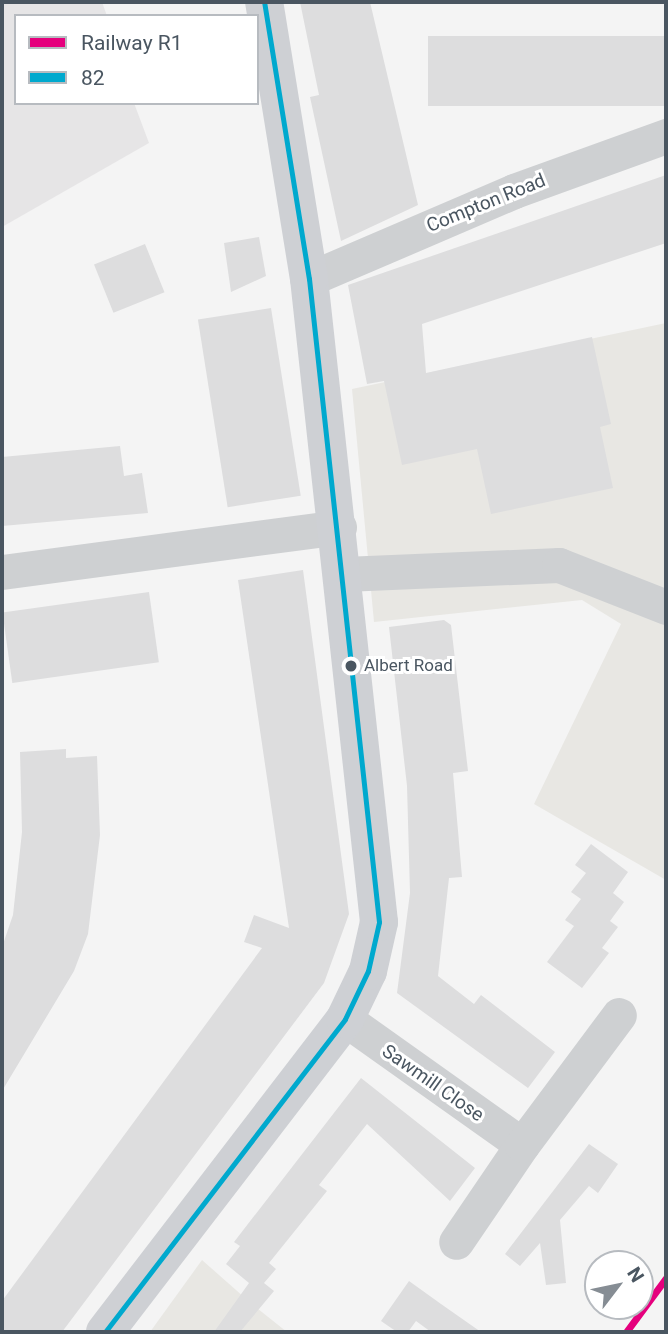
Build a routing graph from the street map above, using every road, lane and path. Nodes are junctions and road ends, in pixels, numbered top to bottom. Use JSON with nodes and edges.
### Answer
{"nodes":[{"id":1,"x":264,"y":2,"type":"edge"},
{"id":2,"x":666,"y":136,"type":"edge"},
{"id":3,"x":309,"y":279,"type":"junction"},
{"id":4,"x":339,"y":527,"type":"junction"},
{"id":5,"x":2,"y":572,"type":"edge"},
{"id":6,"x":344,"y":574,"type":"junction"},
{"id":7,"x":666,"y":607,"type":"edge"},
{"id":8,"x":619,"y":1015,"type":"dead end"},
{"id":9,"x":345,"y":1019,"type":"junction"},
{"id":10,"x":522,"y":1146,"type":"junction"},
{"id":11,"x":456,"y":1242,"type":"dead end"},
{"id":12,"x":105,"y":1332,"type":"edge"}],
"edges":[{"from":1,"to":3,"type":"main road"},
{"from":2,"to":3,"type":"street","name":"Compton Road"},
{"from":3,"to":4,"type":"main road"},
{"from":4,"to":5,"type":"street"},
{"from":4,"to":6,"type":"main road"},
{"from":6,"to":7,"type":"street"},
{"from":6,"to":9,"type":"main road"},
{"from":8,"to":10,"type":"street"},
{"from":9,"to":10,"type":"street","name":"Sawmill Close"},
{"from":9,"to":12,"type":"main road"},
{"from":10,"to":11,"type":"street"}]}
